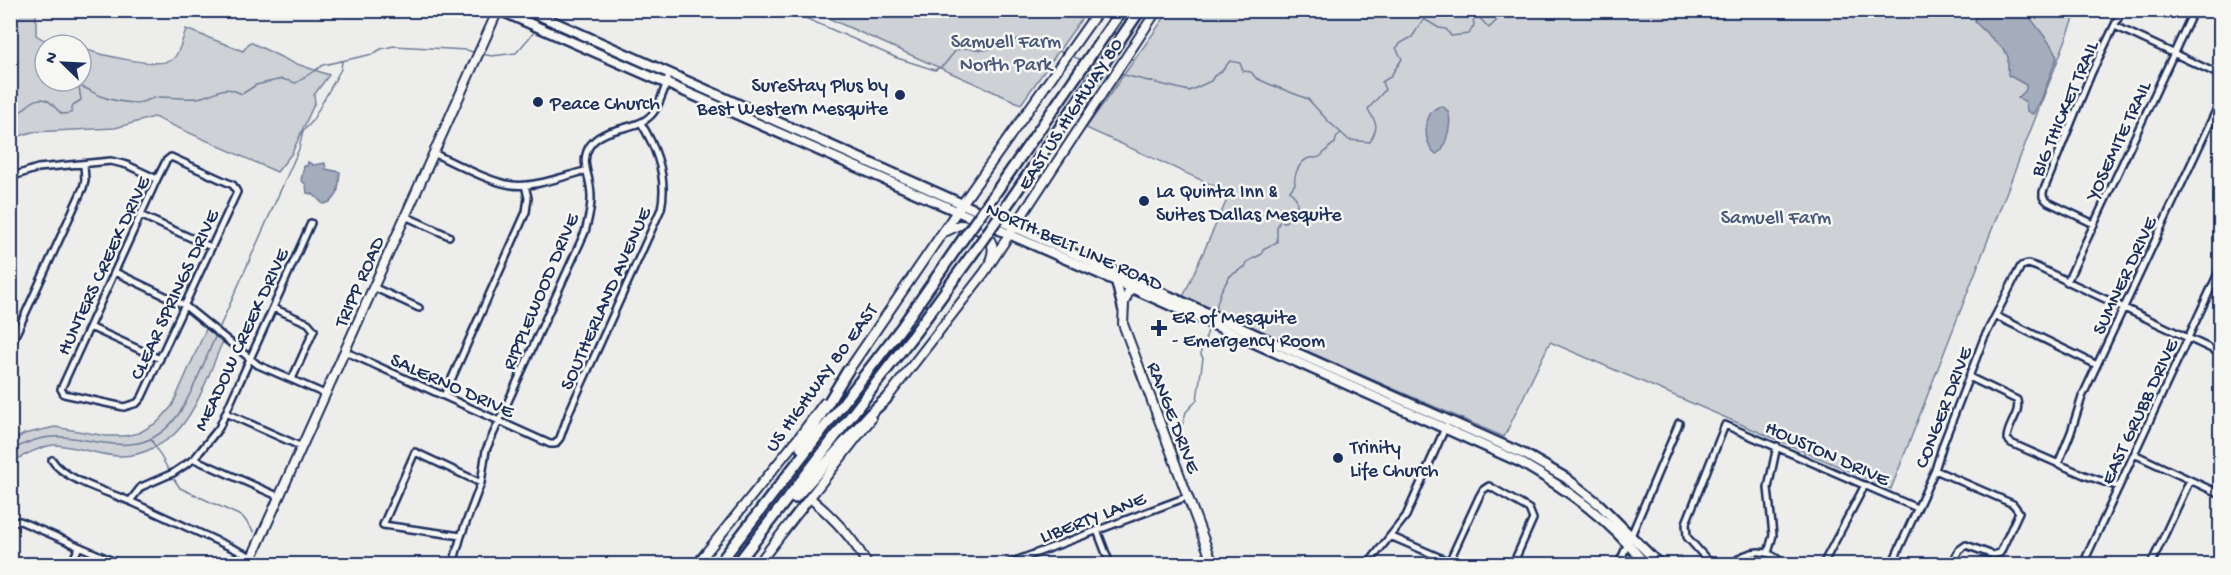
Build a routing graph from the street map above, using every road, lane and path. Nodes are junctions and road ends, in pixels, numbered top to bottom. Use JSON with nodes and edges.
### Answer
{"nodes":[{"id":1,"x":499,"y":10,"type":"edge"},
{"id":2,"x":1099,"y":10,"type":"edge"},
{"id":3,"x":1122,"y":10,"type":"edge"},
{"id":4,"x":1140,"y":10,"type":"edge"},
{"id":5,"x":1156,"y":10,"type":"edge"},
{"id":6,"x":2122,"y":10,"type":"edge"},
{"id":7,"x":2194,"y":10,"type":"edge"},
{"id":8,"x":529,"y":11,"type":"edge"},
{"id":9,"x":2115,"y":26,"type":"junction"},
{"id":10,"x":2174,"y":54,"type":"junction"},
{"id":11,"x":2220,"y":75,"type":"edge"},
{"id":12,"x":668,"y":79,"type":"junction"},
{"id":13,"x":2220,"y":102,"type":"edge"},
{"id":14,"x":751,"y":109,"type":"junction"},
{"id":15,"x":746,"y":117,"type":"junction"},
{"id":16,"x":641,"y":123,"type":"junction"},
{"id":17,"x":813,"y":142,"type":"junction"},
{"id":18,"x":433,"y":153,"type":"junction"},
{"id":19,"x":84,"y":164,"type":"junction"},
{"id":20,"x":585,"y":171,"type":"junction"},
{"id":21,"x":10,"y":177,"type":"edge"},
{"id":22,"x":157,"y":179,"type":"junction"},
{"id":23,"x":525,"y":185,"type":"junction"},
{"id":24,"x":237,"y":190,"type":"joint"},
{"id":25,"x":960,"y":208,"type":"junction"},
{"id":26,"x":141,"y":215,"type":"junction"},
{"id":27,"x":405,"y":216,"type":"junction"},
{"id":28,"x":311,"y":223,"type":"dead end"},
{"id":29,"x":2094,"y":224,"type":"junction"},
{"id":30,"x":1013,"y":231,"type":"junction"},
{"id":31,"x":941,"y":235,"type":"junction"},
{"id":32,"x":449,"y":236,"type":"dead end"},
{"id":33,"x":211,"y":247,"type":"junction"},
{"id":34,"x":1077,"y":259,"type":"junction"},
{"id":35,"x":2220,"y":269,"type":"edge"},
{"id":36,"x":115,"y":272,"type":"junction"},
{"id":37,"x":984,"y":273,"type":"junction"},
{"id":38,"x":1116,"y":281,"type":"junction"},
{"id":39,"x":2067,"y":282,"type":"junction"},
{"id":40,"x":1132,"y":284,"type":"junction"},
{"id":41,"x":373,"y":287,"type":"junction"},
{"id":42,"x":184,"y":305,"type":"junction"},
{"id":43,"x":273,"y":308,"type":"junction"},
{"id":44,"x":419,"y":308,"type":"dead end"},
{"id":45,"x":2125,"y":308,"type":"junction"},
{"id":46,"x":1123,"y":309,"type":"junction"},
{"id":47,"x":1996,"y":316,"type":"junction"},
{"id":48,"x":90,"y":327,"type":"junction"},
{"id":49,"x":2188,"y":338,"type":"junction"},
{"id":50,"x":10,"y":346,"type":"edge"},
{"id":51,"x":344,"y":351,"type":"junction"},
{"id":52,"x":2220,"y":353,"type":"edge"},
{"id":53,"x":250,"y":358,"type":"junction"},
{"id":54,"x":160,"y":359,"type":"junction"},
{"id":55,"x":2097,"y":365,"type":"junction"},
{"id":56,"x":848,"y":370,"type":"junction"},
{"id":57,"x":1969,"y":377,"type":"junction"},
{"id":58,"x":292,"y":379,"type":"junction"},
{"id":59,"x":62,"y":392,"type":"joint"},
{"id":60,"x":325,"y":394,"type":"junction"},
{"id":61,"x":444,"y":396,"type":"junction"},
{"id":62,"x":886,"y":399,"type":"junction"},
{"id":63,"x":226,"y":413,"type":"junction"},
{"id":64,"x":499,"y":422,"type":"junction"},
{"id":65,"x":1679,"y":423,"type":"dead end"},
{"id":66,"x":1447,"y":424,"type":"junction"},
{"id":67,"x":550,"y":444,"type":"joint"},
{"id":68,"x":1777,"y":446,"type":"junction"},
{"id":69,"x":302,"y":447,"type":"junction"},
{"id":70,"x":2134,"y":454,"type":"junction"},
{"id":71,"x":194,"y":459,"type":"junction"},
{"id":72,"x":52,"y":460,"type":"dead end"},
{"id":73,"x":2058,"y":464,"type":"junction"},
{"id":74,"x":1935,"y":470,"type":"junction"},
{"id":75,"x":785,"y":476,"type":"junction"},
{"id":76,"x":2190,"y":480,"type":"junction"},
{"id":77,"x":481,"y":483,"type":"junction"},
{"id":78,"x":1865,"y":485,"type":"junction"},
{"id":79,"x":2119,"y":487,"type":"junction"},
{"id":80,"x":2220,"y":494,"type":"edge"},
{"id":81,"x":280,"y":497,"type":"junction"},
{"id":82,"x":1187,"y":497,"type":"junction"},
{"id":83,"x":810,"y":498,"type":"junction"},
{"id":84,"x":130,"y":501,"type":"junction"},
{"id":85,"x":1917,"y":508,"type":"junction"},
{"id":86,"x":10,"y":523,"type":"edge"},
{"id":87,"x":767,"y":525,"type":"junction"},
{"id":88,"x":1097,"y":530,"type":"junction"},
{"id":89,"x":461,"y":536,"type":"junction"},
{"id":90,"x":1390,"y":536,"type":"junction"},
{"id":91,"x":1629,"y":539,"type":"junction"},
{"id":92,"x":79,"y":547,"type":"junction"},
{"id":93,"x":1768,"y":553,"type":"junction"},
{"id":94,"x":250,"y":561,"type":"edge"},
{"id":95,"x":1452,"y":563,"type":"edge"},
{"id":96,"x":71,"y":564,"type":"edge"},
{"id":97,"x":120,"y":564,"type":"edge"},
{"id":98,"x":264,"y":564,"type":"edge"},
{"id":99,"x":453,"y":564,"type":"edge"},
{"id":100,"x":697,"y":564,"type":"edge"},
{"id":101,"x":719,"y":564,"type":"edge"},
{"id":102,"x":737,"y":564,"type":"edge"},
{"id":103,"x":758,"y":564,"type":"edge"},
{"id":104,"x":867,"y":564,"type":"edge"},
{"id":105,"x":1007,"y":564,"type":"edge"},
{"id":106,"x":1110,"y":564,"type":"edge"},
{"id":107,"x":1213,"y":564,"type":"edge"},
{"id":108,"x":1368,"y":564,"type":"edge"},
{"id":109,"x":1513,"y":564,"type":"edge"},
{"id":110,"x":1619,"y":564,"type":"edge"},
{"id":111,"x":1645,"y":564,"type":"edge"},
{"id":112,"x":1659,"y":564,"type":"edge"},
{"id":113,"x":1711,"y":564,"type":"edge"},
{"id":114,"x":1732,"y":564,"type":"edge"},
{"id":115,"x":1783,"y":564,"type":"edge"},
{"id":116,"x":1823,"y":564,"type":"edge"},
{"id":117,"x":1892,"y":564,"type":"edge"},
{"id":118,"x":1952,"y":564,"type":"edge"},
{"id":119,"x":2083,"y":564,"type":"edge"},
{"id":120,"x":2151,"y":564,"type":"edge"}],
"edges":[{"from":1,"to":12,"type":"main road","name":"NORTH BELT LINE ROAD"},
{"from":1,"to":18,"type":"main road","name":"TRIPP ROAD"},
{"from":2,"to":25,"type":"main road","name":"EAST US HIGHWAY 80"},
{"from":3,"to":75,"type":"highway","bridge":true},
{"from":4,"to":87,"type":"highway","bridge":true},
{"from":5,"to":30,"type":"main road","name":"EAST US HIGHWAY 80"},
{"from":6,"to":9,"type":"street","name":"BIG THICKET TRAIL"},
{"from":7,"to":10,"type":"street","name":"YOSEMITE TRAIL"},
{"from":8,"to":12,"type":"main road","name":"NORTH BELT LINE ROAD"},
{"from":9,"to":10,"type":"street"},
{"from":9,"to":29,"type":"street","name":"BIG THICKET TRAIL"},
{"from":10,"to":11,"type":"street"},
{"from":10,"to":29,"type":"street","name":"YOSEMITE TRAIL"},
{"from":12,"to":14,"type":"main road","name":"NORTH BELT LINE ROAD"},
{"from":12,"to":15,"type":"main road","name":"NORTH BELT LINE ROAD"},
{"from":12,"to":16,"type":"street"},
{"from":13,"to":45,"type":"street","name":"SUMNER DRIVE"},
{"from":14,"to":15,"type":"main road"},
{"from":14,"to":17,"type":"main road","name":"NORTH BELT LINE ROAD"},
{"from":15,"to":17,"type":"main road","name":"NORTH BELT LINE ROAD"},
{"from":16,"to":20,"type":"street","name":"RIPPLEWOOD DRIVE"},
{"from":16,"to":67,"type":"street","name":"SOUTHERLAND AVENUE"},
{"from":17,"to":25,"type":"main road","name":"NORTH BELT LINE ROAD"},
{"from":18,"to":23,"type":"street"},
{"from":18,"to":27,"type":"main road","name":"TRIPP ROAD"},
{"from":19,"to":21,"type":"street"},
{"from":19,"to":22,"type":"street"},
{"from":19,"to":50,"type":"street"},
{"from":20,"to":23,"type":"street"},
{"from":20,"to":64,"type":"street","name":"RIPPLEWOOD DRIVE"},
{"from":22,"to":24,"type":"street","name":"HUNTERS CREEK DRIVE"},
{"from":22,"to":26,"type":"street","name":"HUNTERS CREEK DRIVE"},
{"from":23,"to":61,"type":"street"},
{"from":24,"to":33,"type":"street","name":"CLEAR SPRINGS DRIVE"},
{"from":25,"to":30,"type":"main road","name":"NORTH BELT LINE ROAD"},
{"from":25,"to":31,"type":"main road","name":"US HIGHWAY 80 EAST"},
{"from":26,"to":33,"type":"street"},
{"from":26,"to":36,"type":"street","name":"HUNTERS CREEK DRIVE"},
{"from":27,"to":32,"type":"street"},
{"from":27,"to":41,"type":"main road","name":"TRIPP ROAD"},
{"from":28,"to":43,"type":"street","name":"MEADOW CREEK DRIVE"},
{"from":29,"to":39,"type":"street","name":"YOSEMITE TRAIL"},
{"from":30,"to":34,"type":"main road","name":"NORTH BELT LINE ROAD"},
{"from":30,"to":37,"type":"main road"},
{"from":31,"to":37,"type":"main road"},
{"from":31,"to":56,"type":"main road","name":"US HIGHWAY 80 EAST"},
{"from":33,"to":42,"type":"street","name":"CLEAR SPRINGS DRIVE"},
{"from":34,"to":38,"type":"main road","name":"NORTH BELT LINE ROAD"},
{"from":34,"to":40,"type":"main road","name":"NORTH BELT LINE ROAD"},
{"from":35,"to":49,"type":"street","name":"EAST GRUBB DRIVE"},
{"from":36,"to":42,"type":"street"},
{"from":36,"to":48,"type":"street","name":"HUNTERS CREEK DRIVE"},
{"from":37,"to":62,"type":"main road"},
{"from":38,"to":40,"type":"main road","name":"NORTH BELT LINE ROAD"},
{"from":38,"to":46,"type":"main road"},
{"from":39,"to":45,"type":"street"},
{"from":39,"to":47,"type":"street","name":"CONGER DRIVE"},
{"from":40,"to":46,"type":"main road","name":"RANGE DRIVE"},
{"from":40,"to":66,"type":"main road","name":"NORTH BELT LINE ROAD"},
{"from":41,"to":44,"type":"street"},
{"from":41,"to":51,"type":"main road","name":"TRIPP ROAD"},
{"from":42,"to":53,"type":"street"},
{"from":42,"to":54,"type":"street","name":"CLEAR SPRINGS DRIVE"},
{"from":43,"to":53,"type":"street","name":"MEADOW CREEK DRIVE"},
{"from":43,"to":58,"type":"street"},
{"from":45,"to":49,"type":"street"},
{"from":45,"to":55,"type":"street","name":"SUMNER DRIVE"},
{"from":46,"to":82,"type":"main road","name":"RANGE DRIVE"},
{"from":47,"to":55,"type":"street"},
{"from":47,"to":57,"type":"street","name":"CONGER DRIVE"},
{"from":48,"to":54,"type":"street"},
{"from":48,"to":59,"type":"street","name":"HUNTERS CREEK DRIVE"},
{"from":49,"to":52,"type":"street"},
{"from":49,"to":70,"type":"street","name":"EAST GRUBB DRIVE"},
{"from":51,"to":60,"type":"main road","name":"TRIPP ROAD"},
{"from":51,"to":61,"type":"street","name":"SALERNO DRIVE"},
{"from":53,"to":58,"type":"street"},
{"from":53,"to":63,"type":"street","name":"MEADOW CREEK DRIVE"},
{"from":54,"to":59,"type":"street","name":"CLEAR SPRINGS DRIVE"},
{"from":55,"to":73,"type":"street","name":"SUMNER DRIVE"},
{"from":56,"to":75,"type":"highway"},
{"from":56,"to":100,"type":"main road","name":"US HIGHWAY 80 EAST"},
{"from":57,"to":73,"type":"street"},
{"from":57,"to":74,"type":"street","name":"CONGER DRIVE"},
{"from":58,"to":60,"type":"street"},
{"from":60,"to":69,"type":"main road","name":"TRIPP ROAD"},
{"from":61,"to":64,"type":"street","name":"SALERNO DRIVE"},
{"from":62,"to":83,"type":"main road"},
{"from":62,"to":87,"type":"highway"},
{"from":63,"to":69,"type":"street"},
{"from":63,"to":71,"type":"street","name":"MEADOW CREEK DRIVE"},
{"from":64,"to":67,"type":"street","name":"SALERNO DRIVE"},
{"from":64,"to":77,"type":"street","name":"RIPPLEWOOD DRIVE"},
{"from":65,"to":91,"type":"street"},
{"from":66,"to":90,"type":"street"},
{"from":66,"to":91,"type":"main road","name":"NORTH BELT LINE ROAD"},
{"from":68,"to":78,"type":"street","name":"HOUSTON DRIVE"},
{"from":68,"to":93,"type":"street"},
{"from":68,"to":113,"type":"street","name":"HOUSTON DRIVE"},
{"from":69,"to":81,"type":"main road","name":"TRIPP ROAD"},
{"from":70,"to":76,"type":"street"},
{"from":70,"to":79,"type":"street","name":"EAST GRUBB DRIVE"},
{"from":71,"to":81,"type":"street"},
{"from":71,"to":84,"type":"street","name":"MEADOW CREEK DRIVE"},
{"from":72,"to":84,"type":"street"},
{"from":73,"to":79,"type":"street"},
{"from":74,"to":85,"type":"street","name":"CONGER DRIVE"},
{"from":74,"to":118,"type":"street"},
{"from":75,"to":101,"type":"highway"},
{"from":76,"to":80,"type":"street"},
{"from":76,"to":120,"type":"street"},
{"from":77,"to":89,"type":"street","name":"RIPPLEWOOD DRIVE"},
{"from":77,"to":89,"type":"street"},
{"from":78,"to":85,"type":"street","name":"HOUSTON DRIVE"},
{"from":78,"to":116,"type":"street"},
{"from":79,"to":119,"type":"street","name":"EAST GRUBB DRIVE"},
{"from":81,"to":94,"type":"main road","name":"TRIPP ROAD"},
{"from":82,"to":88,"type":"street","name":"LIBERTY LANE"},
{"from":82,"to":107,"type":"main road","name":"RANGE DRIVE"},
{"from":83,"to":103,"type":"main road"},
{"from":83,"to":104,"type":"main road"},
{"from":84,"to":94,"type":"street"},
{"from":85,"to":117,"type":"street","name":"CONGER DRIVE"},
{"from":86,"to":92,"type":"street"},
{"from":87,"to":102,"type":"highway"},
{"from":88,"to":105,"type":"street","name":"LIBERTY LANE"},
{"from":88,"to":106,"type":"street"},
{"from":89,"to":99,"type":"street","name":"RIPPLEWOOD DRIVE"},
{"from":90,"to":95,"type":"street"},
{"from":90,"to":108,"type":"street"},
{"from":91,"to":110,"type":"street"},
{"from":91,"to":111,"type":"main road","name":"NORTH BELT LINE ROAD"},
{"from":91,"to":112,"type":"main road","name":"NORTH BELT LINE ROAD"},
{"from":92,"to":96,"type":"street"},
{"from":92,"to":97,"type":"street"},
{"from":93,"to":114,"type":"street"},
{"from":93,"to":115,"type":"street"},
{"from":94,"to":98,"type":"street"},
{"from":95,"to":109,"type":"street"}]}
